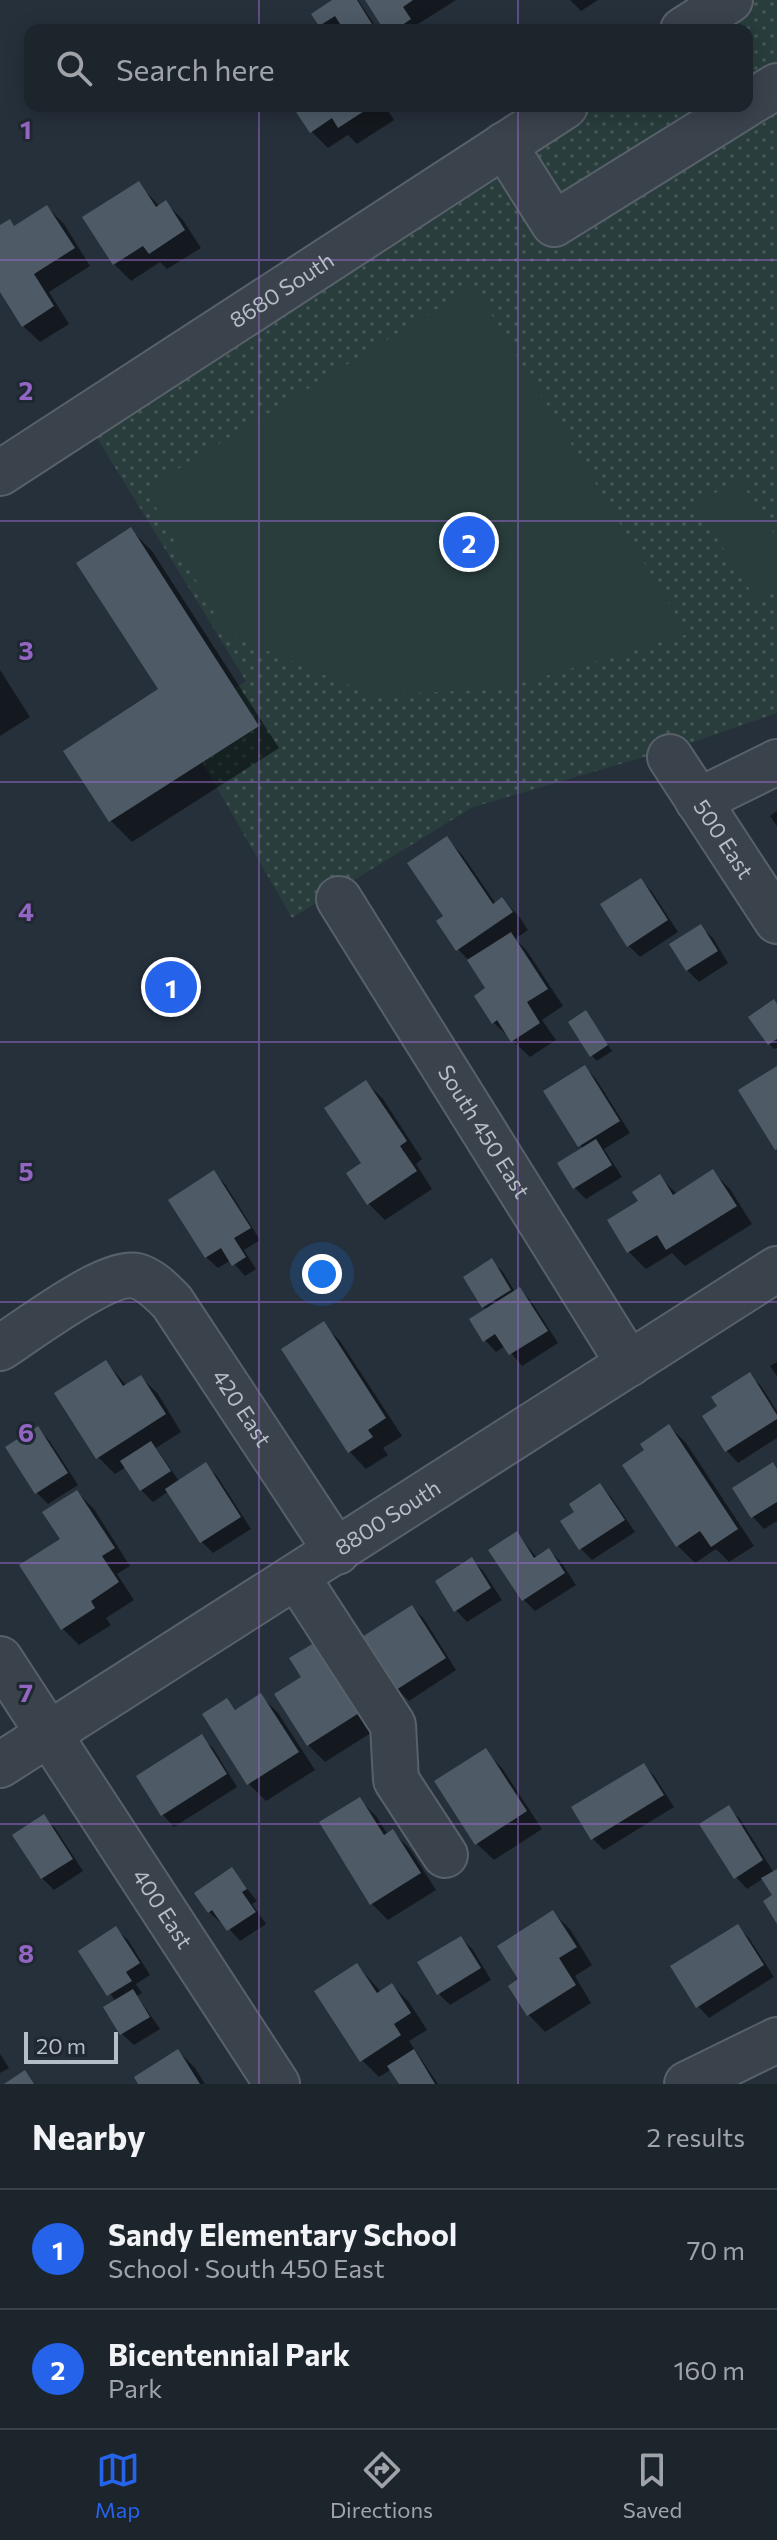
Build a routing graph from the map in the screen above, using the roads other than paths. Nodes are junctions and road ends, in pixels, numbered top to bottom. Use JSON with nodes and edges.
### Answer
{"nodes":[{"id":1,"x":730,"y":0,"type":"edge"},
{"id":2,"x":692,"y":24,"type":"edge"},
{"id":3,"x":777,"y":86,"type":"edge"},
{"id":4,"x":753,"y":101,"type":"edge"},
{"id":5,"x":556,"y":112,"type":"edge"},
{"id":6,"x":735,"y":112,"type":"edge"},
{"id":7,"x":504,"y":145,"type":"junction"},
{"id":8,"x":0,"y":473,"type":"edge"},
{"id":9,"x":670,"y":757,"type":"dead end"},
{"id":10,"x":777,"y":762,"type":"edge"},
{"id":11,"x":698,"y":801,"type":"junction"},
{"id":12,"x":339,"y":899,"type":"dead end"},
{"id":13,"x":777,"y":921,"type":"edge"},
{"id":14,"x":777,"y":1269,"type":"edge"},
{"id":15,"x":0,"y":1348,"type":"edge"},
{"id":16,"x":629,"y":1364,"type":"junction"},
{"id":17,"x":337,"y":1552,"type":"junction"},
{"id":18,"x":297,"y":1577,"type":"junction"},
{"id":19,"x":0,"y":1659,"type":"edge"},
{"id":20,"x":49,"y":1734,"type":"junction"},
{"id":21,"x":0,"y":1765,"type":"edge"},
{"id":22,"x":445,"y":1855,"type":"dead end"},
{"id":23,"x":775,"y":2044,"type":"edge"},
{"id":24,"x":277,"y":2084,"type":"edge"},
{"id":25,"x":687,"y":2084,"type":"edge"}],
"edges":[{"from":1,"to":2,"type":"street"},
{"from":3,"to":4,"type":"street"},
{"from":5,"to":7,"type":"street","name":"8680 South"},
{"from":6,"to":7,"type":"street"},
{"from":7,"to":8,"type":"street","name":"8680 South"},
{"from":9,"to":11,"type":"street","name":"500 East"},
{"from":10,"to":11,"type":"street"},
{"from":11,"to":13,"type":"street","name":"500 East"},
{"from":12,"to":16,"type":"street","name":"South 450 East"},
{"from":14,"to":16,"type":"street","name":"8800 South"},
{"from":15,"to":17,"type":"street","name":"420 East"},
{"from":16,"to":17,"type":"street","name":"8800 South"},
{"from":17,"to":18,"type":"street","name":"8800 South"},
{"from":18,"to":20,"type":"street","name":"8800 South"},
{"from":18,"to":22,"type":"street"},
{"from":19,"to":20,"type":"street","name":"400 East"},
{"from":20,"to":21,"type":"street","name":"8800 South"},
{"from":20,"to":24,"type":"street","name":"400 East"},
{"from":23,"to":25,"type":"street"}]}
